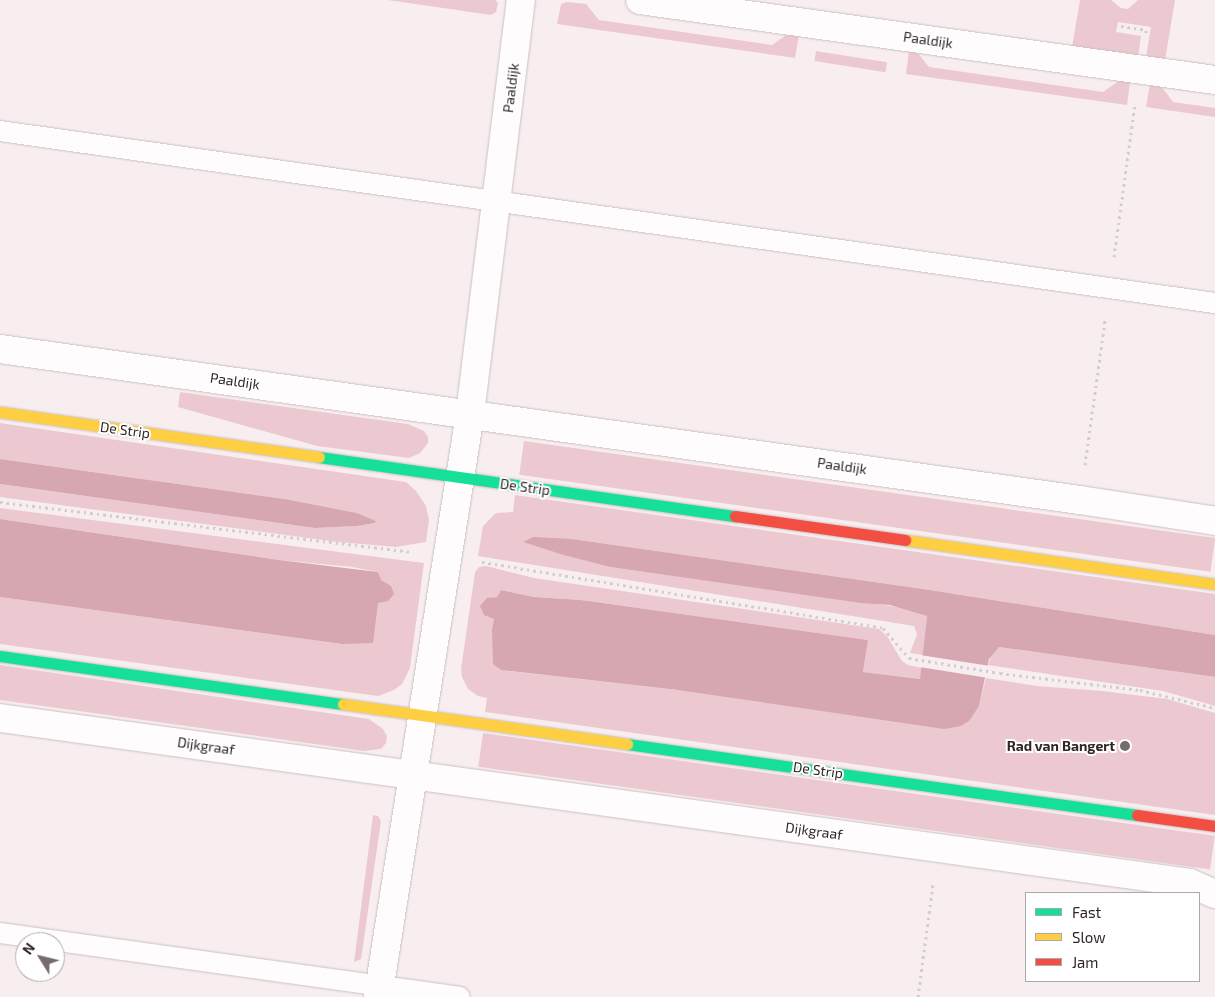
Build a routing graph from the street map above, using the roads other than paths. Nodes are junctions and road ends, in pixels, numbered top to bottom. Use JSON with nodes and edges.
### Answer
{"nodes":[{"id":1,"x":521,"y":0,"type":"edge"},
{"id":2,"x":640,"y":0,"type":"edge"},
{"id":3,"x":1215,"y":80,"type":"edge"},
{"id":4,"x":0,"y":131,"type":"edge"},
{"id":5,"x":497,"y":201,"type":"junction"},
{"id":6,"x":1215,"y":303,"type":"edge"},
{"id":7,"x":0,"y":349,"type":"edge"},
{"id":8,"x":0,"y":412,"type":"edge"},
{"id":9,"x":470,"y":414,"type":"junction"},
{"id":10,"x":458,"y":477,"type":"junction"},
{"id":11,"x":1215,"y":521,"type":"edge"},
{"id":12,"x":1215,"y":584,"type":"edge"},
{"id":13,"x":0,"y":656,"type":"edge"},
{"id":14,"x":421,"y":716,"type":"junction"},
{"id":15,"x":0,"y":718,"type":"edge"},
{"id":16,"x":411,"y":774,"type":"junction"},
{"id":17,"x":1215,"y":826,"type":"edge"},
{"id":18,"x":1215,"y":894,"type":"edge"},
{"id":19,"x":0,"y":933,"type":"edge"},
{"id":20,"x":379,"y":991,"type":"edge"},
{"id":21,"x":460,"y":997,"type":"edge"}],
"edges":[{"from":1,"to":5,"type":"street","name":"Paaldijk"},
{"from":2,"to":3,"type":"street","name":"Paaldijk"},
{"from":4,"to":5,"type":"lane"},
{"from":5,"to":6,"type":"lane"},
{"from":5,"to":9,"type":"street","name":"Paaldijk"},
{"from":7,"to":9,"type":"street","name":"Paaldijk"},
{"from":8,"to":10,"type":"street","name":"De Strip"},
{"from":9,"to":10,"type":"street","name":"Paaldijk"},
{"from":9,"to":11,"type":"street","name":"Paaldijk"},
{"from":10,"to":12,"type":"street","name":"De Strip"},
{"from":10,"to":14,"type":"street"},
{"from":13,"to":14,"type":"street","name":"De Strip"},
{"from":14,"to":16,"type":"street"},
{"from":14,"to":17,"type":"street","name":"De Strip"},
{"from":15,"to":16,"type":"street","name":"Dijkgraaf"},
{"from":16,"to":18,"type":"street","name":"Dijkgraaf"},
{"from":16,"to":20,"type":"street"},
{"from":19,"to":20,"type":"lane"},
{"from":20,"to":21,"type":"lane"}]}
